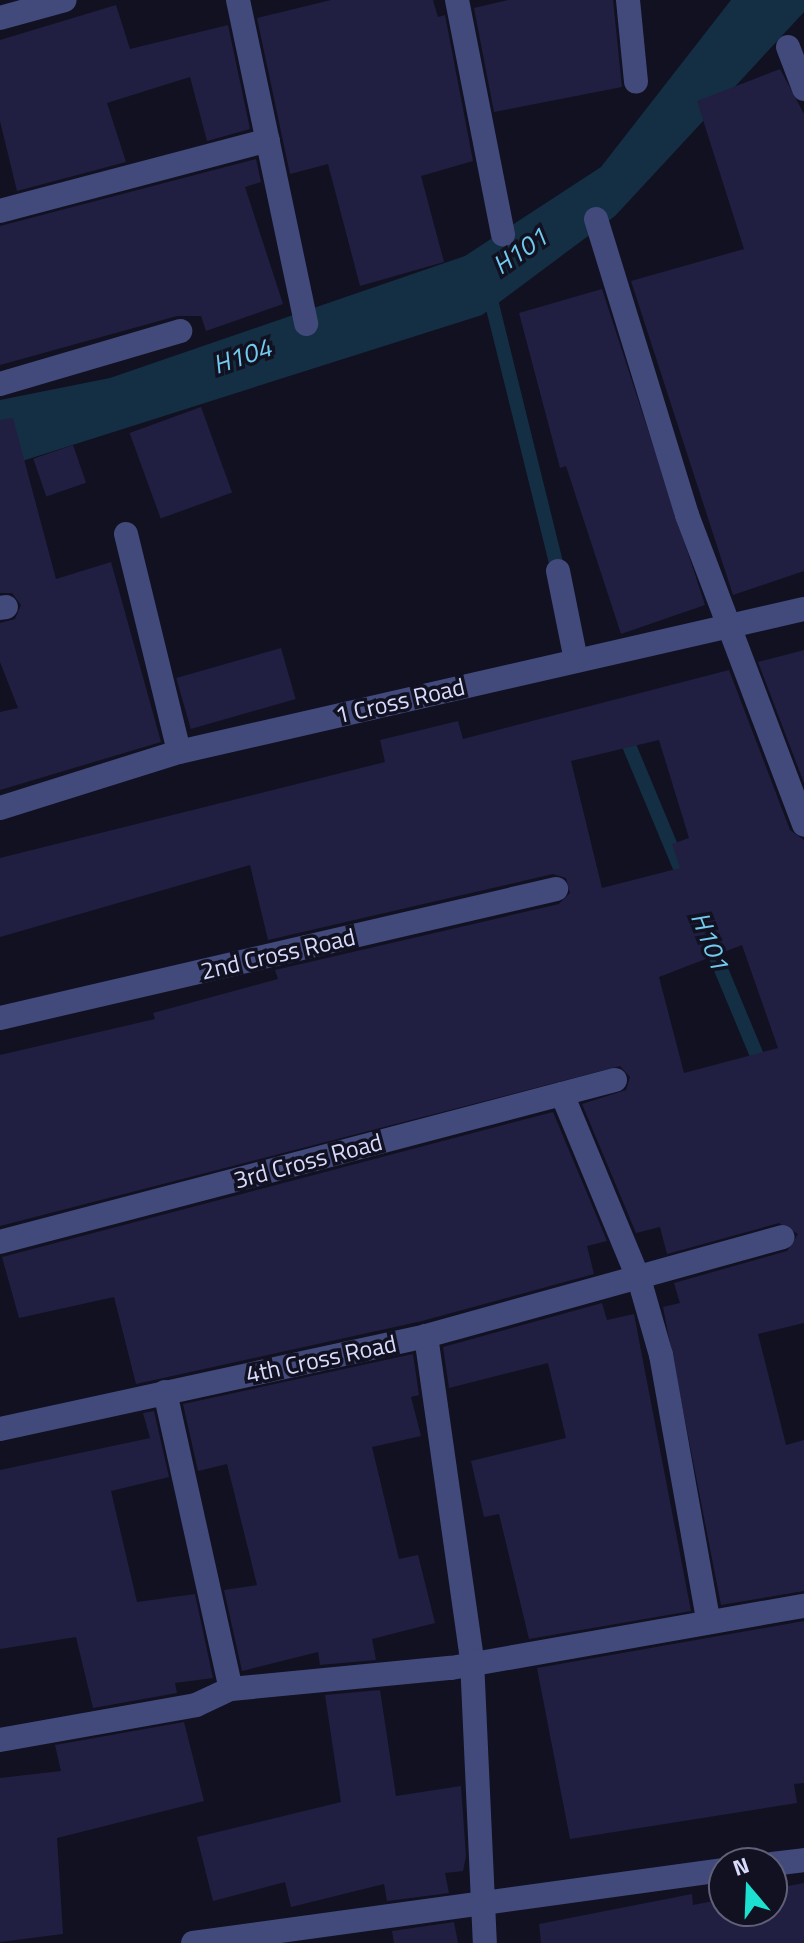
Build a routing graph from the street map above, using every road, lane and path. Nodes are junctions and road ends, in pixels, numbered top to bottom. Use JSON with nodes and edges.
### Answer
{"nodes":[{"id":1,"x":65,"y":0,"type":"edge"},
{"id":2,"x":238,"y":0,"type":"edge"},
{"id":3,"x":457,"y":0,"type":"edge"},
{"id":4,"x":628,"y":0,"type":"edge"},
{"id":5,"x":0,"y":18,"type":"edge"},
{"id":6,"x":788,"y":47,"type":"dead end"},
{"id":7,"x":636,"y":82,"type":"dead end"},
{"id":8,"x":804,"y":89,"type":"edge"},
{"id":9,"x":268,"y":140,"type":"junction"},
{"id":10,"x":0,"y":211,"type":"edge"},
{"id":11,"x":596,"y":219,"type":"dead end"},
{"id":12,"x":503,"y":235,"type":"dead end"},
{"id":13,"x":306,"y":324,"type":"dead end"},
{"id":14,"x":180,"y":331,"type":"dead end"},
{"id":15,"x":0,"y":384,"type":"edge"},
{"id":16,"x":126,"y":534,"type":"dead end"},
{"id":17,"x":558,"y":571,"type":"dead end"},
{"id":18,"x":804,"y":609,"type":"edge"},
{"id":19,"x":729,"y":627,"type":"junction"},
{"id":20,"x":576,"y":660,"type":"junction"},
{"id":21,"x":179,"y":752,"type":"junction"},
{"id":22,"x":0,"y":808,"type":"edge"},
{"id":23,"x":804,"y":825,"type":"edge"},
{"id":24,"x":556,"y":889,"type":"dead end"},
{"id":25,"x":0,"y":1018,"type":"edge"},
{"id":26,"x":615,"y":1080,"type":"dead end"},
{"id":27,"x":562,"y":1094,"type":"junction"},
{"id":28,"x":783,"y":1237,"type":"dead end"},
{"id":29,"x":0,"y":1242,"type":"edge"},
{"id":30,"x":640,"y":1282,"type":"junction"},
{"id":31,"x":426,"y":1336,"type":"junction"},
{"id":32,"x":165,"y":1392,"type":"junction"},
{"id":33,"x":0,"y":1429,"type":"edge"},
{"id":34,"x":804,"y":1606,"type":"edge"},
{"id":35,"x":708,"y":1619,"type":"junction"},
{"id":36,"x":472,"y":1660,"type":"junction"},
{"id":37,"x":231,"y":1689,"type":"junction"},
{"id":38,"x":0,"y":1740,"type":"edge"},
{"id":39,"x":708,"y":1872,"type":"edge"},
{"id":40,"x":480,"y":1901,"type":"junction"},
{"id":41,"x":193,"y":1943,"type":"edge"},
{"id":42,"x":485,"y":1943,"type":"edge"}],
"edges":[{"from":1,"to":5,"type":"street"},
{"from":2,"to":9,"type":"street"},
{"from":3,"to":12,"type":"street"},
{"from":4,"to":7,"type":"street"},
{"from":6,"to":8,"type":"street"},
{"from":9,"to":10,"type":"street"},
{"from":9,"to":13,"type":"street"},
{"from":11,"to":19,"type":"street"},
{"from":14,"to":15,"type":"street"},
{"from":16,"to":21,"type":"street"},
{"from":17,"to":20,"type":"street"},
{"from":18,"to":19,"type":"street","name":"1 Cross Road"},
{"from":19,"to":20,"type":"street","name":"1 Cross Road"},
{"from":19,"to":23,"type":"street"},
{"from":20,"to":21,"type":"street","name":"1 Cross Road"},
{"from":21,"to":22,"type":"street","name":"1 Cross Road"},
{"from":24,"to":25,"type":"street","name":"2nd Cross Road"},
{"from":26,"to":27,"type":"street","name":"3rd Cross Road"},
{"from":27,"to":29,"type":"street","name":"3rd Cross Road"},
{"from":27,"to":30,"type":"street"},
{"from":28,"to":30,"type":"street","name":"4th Cross Road"},
{"from":30,"to":31,"type":"street","name":"4th Cross Road"},
{"from":30,"to":35,"type":"street"},
{"from":31,"to":32,"type":"street","name":"4th Cross Road"},
{"from":31,"to":36,"type":"street"},
{"from":32,"to":33,"type":"street","name":"4th Cross Road"},
{"from":32,"to":37,"type":"street"},
{"from":34,"to":35,"type":"street"},
{"from":35,"to":36,"type":"street"},
{"from":36,"to":37,"type":"street"},
{"from":36,"to":40,"type":"street"},
{"from":37,"to":38,"type":"street"},
{"from":39,"to":40,"type":"street"},
{"from":40,"to":41,"type":"street"},
{"from":40,"to":42,"type":"street"}]}
